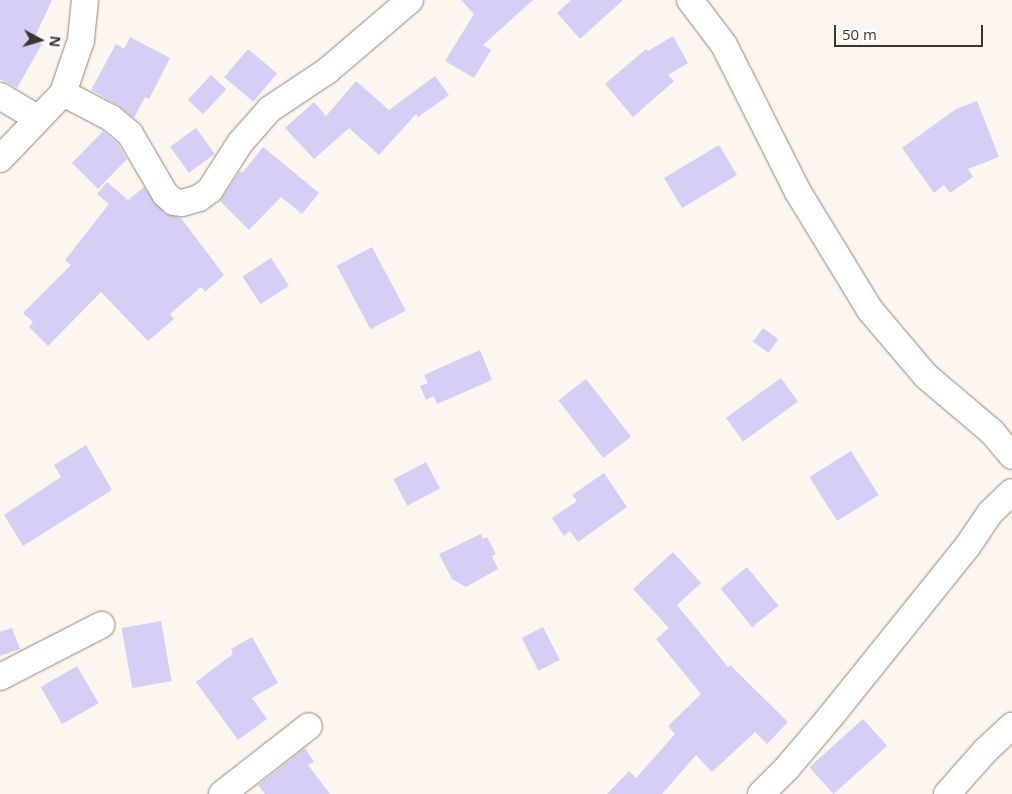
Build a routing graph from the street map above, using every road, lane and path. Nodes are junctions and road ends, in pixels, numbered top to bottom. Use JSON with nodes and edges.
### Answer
{"nodes":[{"id":1,"x":85,"y":0,"type":"edge"},
{"id":2,"x":410,"y":0,"type":"edge"},
{"id":3,"x":690,"y":0,"type":"edge"},
{"id":4,"x":63,"y":93,"type":"junction"},
{"id":5,"x":0,"y":96,"type":"edge"},
{"id":6,"x":37,"y":118,"type":"junction"},
{"id":7,"x":0,"y":158,"type":"edge"},
{"id":8,"x":1012,"y":456,"type":"edge"},
{"id":9,"x":1012,"y":492,"type":"edge"},
{"id":10,"x":101,"y":625,"type":"dead end"},
{"id":11,"x":0,"y":677,"type":"edge"},
{"id":12,"x":309,"y":726,"type":"dead end"},
{"id":13,"x":1012,"y":726,"type":"edge"},
{"id":14,"x":222,"y":794,"type":"edge"},
{"id":15,"x":761,"y":794,"type":"edge"},
{"id":16,"x":947,"y":794,"type":"edge"}],
"edges":[{"from":1,"to":4,"type":"street"},
{"from":2,"to":4,"type":"street"},
{"from":3,"to":8,"type":"street"},
{"from":4,"to":6,"type":"street"},
{"from":5,"to":6,"type":"street"},
{"from":6,"to":7,"type":"street"},
{"from":9,"to":15,"type":"street"},
{"from":10,"to":11,"type":"street"},
{"from":12,"to":14,"type":"street"},
{"from":13,"to":16,"type":"street"}]}
